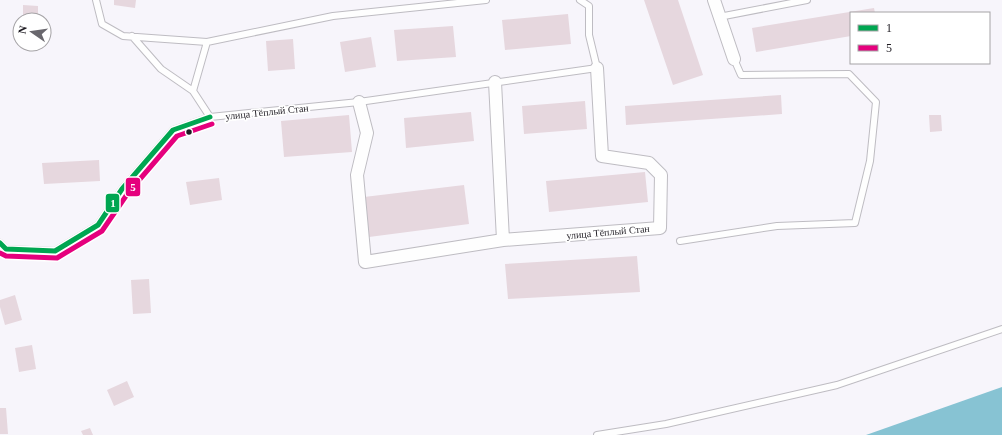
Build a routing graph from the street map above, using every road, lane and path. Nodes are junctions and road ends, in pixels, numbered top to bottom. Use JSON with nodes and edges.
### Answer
{"nodes":[{"id":1,"x":96,"y":0,"type":"edge"},
{"id":2,"x":486,"y":0,"type":"edge"},
{"id":3,"x":580,"y":0,"type":"edge"},
{"id":4,"x":714,"y":0,"type":"edge"},
{"id":5,"x":807,"y":0,"type":"edge"},
{"id":6,"x":719,"y":17,"type":"junction"},
{"id":7,"x":132,"y":36,"type":"junction"},
{"id":8,"x":207,"y":42,"type":"junction"},
{"id":9,"x":734,"y":59,"type":"joint"},
{"id":10,"x":597,"y":68,"type":"junction"},
{"id":11,"x":495,"y":82,"type":"junction"},
{"id":12,"x":193,"y":91,"type":"junction"},
{"id":13,"x":359,"y":102,"type":"junction"},
{"id":14,"x":210,"y":117,"type":"junction"},
{"id":15,"x":503,"y":240,"type":"junction"},
{"id":16,"x":680,"y":241,"type":"dead end"},
{"id":17,"x":0,"y":243,"type":"edge"},
{"id":18,"x":1002,"y":329,"type":"edge"},
{"id":19,"x":597,"y":435,"type":"edge"}],
"edges":[{"from":1,"to":7,"type":"lane"},
{"from":2,"to":8,"type":"lane"},
{"from":3,"to":10,"type":"lane"},
{"from":4,"to":6,"type":"street"},
{"from":5,"to":6,"type":"lane"},
{"from":6,"to":9,"type":"street"},
{"from":7,"to":8,"type":"lane"},
{"from":7,"to":12,"type":"lane"},
{"from":8,"to":12,"type":"lane"},
{"from":9,"to":16,"type":"lane"},
{"from":10,"to":11,"type":"lane","name":"улица Тёплый Стан"},
{"from":10,"to":15,"type":"street","name":"улица Тёплый Стан"},
{"from":11,"to":13,"type":"lane","name":"улица Тёплый Стан"},
{"from":11,"to":15,"type":"street"},
{"from":12,"to":14,"type":"lane"},
{"from":13,"to":14,"type":"lane","name":"улица Тёплый Стан"},
{"from":13,"to":15,"type":"street"},
{"from":14,"to":17,"type":"lane","name":"улица Тёплый Стан"},
{"from":18,"to":19,"type":"lane"}]}
